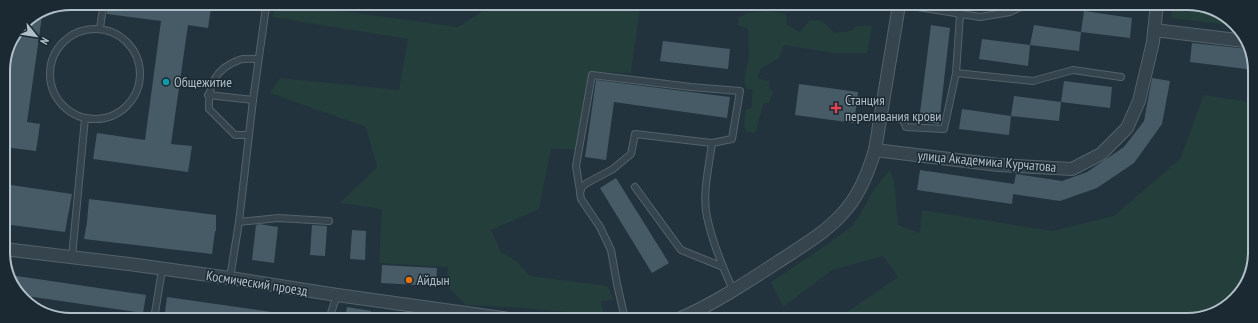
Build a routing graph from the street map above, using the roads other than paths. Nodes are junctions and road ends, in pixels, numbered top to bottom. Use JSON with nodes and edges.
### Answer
{"nodes":[{"id":1,"x":103,"y":10,"type":"edge"},
{"id":2,"x":267,"y":10,"type":"edge"},
{"id":3,"x":898,"y":10,"type":"edge"},
{"id":4,"x":933,"y":10,"type":"edge"},
{"id":5,"x":1014,"y":10,"type":"edge"},
{"id":6,"x":1156,"y":10,"type":"edge"},
{"id":7,"x":960,"y":15,"type":"junction"},
{"id":8,"x":100,"y":28,"type":"junction"},
{"id":9,"x":1154,"y":30,"type":"junction"},
{"id":10,"x":1239,"y":39,"type":"edge"},
{"id":11,"x":258,"y":59,"type":"junction"},
{"id":12,"x":956,"y":73,"type":"junction"},
{"id":13,"x":1121,"y":77,"type":"dead end"},
{"id":14,"x":208,"y":95,"type":"junction"},
{"id":15,"x":253,"y":100,"type":"junction"},
{"id":16,"x":880,"y":116,"type":"junction"},
{"id":17,"x":85,"y":118,"type":"junction"},
{"id":18,"x":249,"y":135,"type":"junction"},
{"id":19,"x":712,"y":143,"type":"junction"},
{"id":20,"x":875,"y":150,"type":"junction"},
{"id":21,"x":635,"y":187,"type":"dead end"},
{"id":22,"x":580,"y":191,"type":"junction"},
{"id":23,"x":329,"y":221,"type":"dead end"},
{"id":24,"x":239,"y":222,"type":"junction"},
{"id":25,"x":10,"y":251,"type":"edge"},
{"id":26,"x":72,"y":257,"type":"junction"},
{"id":27,"x":723,"y":266,"type":"junction"},
{"id":28,"x":162,"y":270,"type":"junction"},
{"id":29,"x":230,"y":278,"type":"junction"},
{"id":30,"x":733,"y":290,"type":"junction"},
{"id":31,"x":337,"y":295,"type":"junction"},
{"id":32,"x":155,"y":313,"type":"edge"},
{"id":33,"x":331,"y":313,"type":"edge"},
{"id":34,"x":466,"y":313,"type":"edge"},
{"id":35,"x":624,"y":313,"type":"edge"},
{"id":36,"x":691,"y":313,"type":"edge"}],
"edges":[{"from":1,"to":8,"type":"lane"},
{"from":2,"to":11,"type":"lane"},
{"from":3,"to":16,"type":"street"},
{"from":4,"to":7,"type":"lane"},
{"from":5,"to":7,"type":"lane"},
{"from":6,"to":9,"type":"street","name":"улица Академика Курчатова"},
{"from":7,"to":12,"type":"lane"},
{"from":8,"to":17,"type":"lane"},
{"from":8,"to":17,"type":"lane"},
{"from":9,"to":10,"type":"street"},
{"from":9,"to":20,"type":"street","name":"улица Академика Курчатова"},
{"from":11,"to":14,"type":"lane"},
{"from":11,"to":15,"type":"lane"},
{"from":12,"to":13,"type":"lane"},
{"from":12,"to":16,"type":"lane"},
{"from":14,"to":15,"type":"lane"},
{"from":14,"to":18,"type":"lane"},
{"from":15,"to":18,"type":"lane"},
{"from":16,"to":20,"type":"street"},
{"from":17,"to":26,"type":"lane"},
{"from":18,"to":24,"type":"lane"},
{"from":19,"to":22,"type":"lane"},
{"from":19,"to":22,"type":"lane"},
{"from":19,"to":27,"type":"lane"},
{"from":20,"to":30,"type":"street"},
{"from":21,"to":27,"type":"lane"},
{"from":22,"to":35,"type":"lane"},
{"from":23,"to":24,"type":"lane"},
{"from":24,"to":29,"type":"lane"},
{"from":25,"to":26,"type":"street","name":"Космический проезд"},
{"from":26,"to":28,"type":"street","name":"Космический проезд"},
{"from":27,"to":30,"type":"lane"},
{"from":28,"to":29,"type":"street","name":"Космический проезд"},
{"from":28,"to":32,"type":"lane"},
{"from":29,"to":31,"type":"street","name":"Космический проезд"},
{"from":30,"to":36,"type":"street"},
{"from":31,"to":33,"type":"lane"},
{"from":31,"to":34,"type":"street","name":"Космический проезд"}]}
